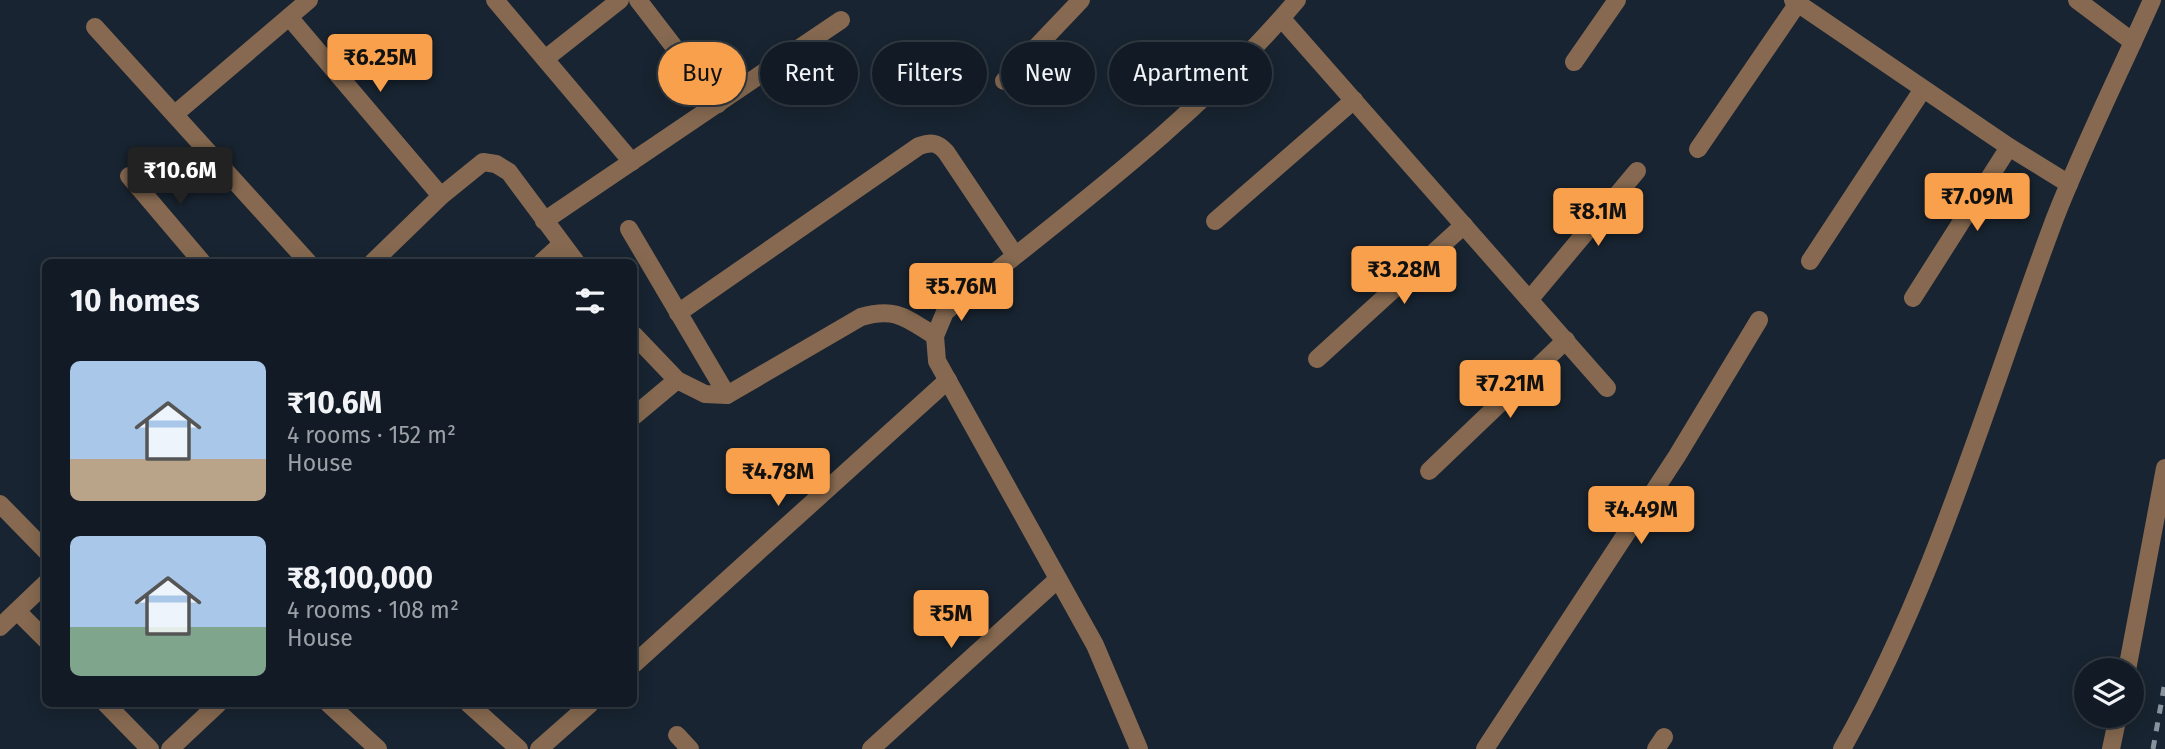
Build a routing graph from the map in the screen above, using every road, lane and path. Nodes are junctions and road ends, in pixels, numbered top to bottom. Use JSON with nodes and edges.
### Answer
{"nodes":[{"id":1,"x":309,"y":0,"type":"edge"},
{"id":2,"x":495,"y":0,"type":"edge"},
{"id":3,"x":620,"y":0,"type":"edge"},
{"id":4,"x":638,"y":0,"type":"edge"},
{"id":5,"x":1081,"y":0,"type":"edge"},
{"id":6,"x":1297,"y":0,"type":"edge"},
{"id":7,"x":1617,"y":0,"type":"edge"},
{"id":8,"x":2077,"y":0,"type":"edge"},
{"id":9,"x":2152,"y":0,"type":"edge"},
{"id":10,"x":1795,"y":2,"type":"edge"},
{"id":11,"x":289,"y":17,"type":"junction"},
{"id":12,"x":1282,"y":19,"type":"junction"},
{"id":13,"x":841,"y":20,"type":"dead end"},
{"id":14,"x":95,"y":27,"type":"dead end"},
{"id":15,"x":670,"y":42,"type":"edge"},
{"id":16,"x":1041,"y":42,"type":"edge"},
{"id":17,"x":2133,"y":42,"type":"junction"},
{"id":18,"x":545,"y":59,"type":"junction"},
{"id":19,"x":1574,"y":62,"type":"dead end"},
{"id":20,"x":746,"y":85,"type":"edge"},
{"id":21,"x":1923,"y":89,"type":"junction"},
{"id":22,"x":1354,"y":100,"type":"junction"},
{"id":23,"x":717,"y":105,"type":"edge"},
{"id":24,"x":174,"y":114,"type":"junction"},
{"id":25,"x":2009,"y":147,"type":"junction"},
{"id":26,"x":1698,"y":149,"type":"dead end"},
{"id":27,"x":632,"y":162,"type":"junction"},
{"id":28,"x":1637,"y":171,"type":"dead end"},
{"id":29,"x":129,"y":176,"type":"dead end"},
{"id":30,"x":2069,"y":184,"type":"junction"},
{"id":31,"x":441,"y":196,"type":"junction"},
{"id":32,"x":544,"y":221,"type":"junction"},
{"id":33,"x":1215,"y":221,"type":"dead end"},
{"id":34,"x":1464,"y":225,"type":"junction"},
{"id":35,"x":629,"y":229,"type":"dead end"},
{"id":36,"x":562,"y":244,"type":"junction"},
{"id":37,"x":1015,"y":255,"type":"junction"},
{"id":38,"x":199,"y":259,"type":"edge"},
{"id":39,"x":306,"y":259,"type":"edge"},
{"id":40,"x":376,"y":259,"type":"edge"},
{"id":41,"x":545,"y":259,"type":"edge"},
{"id":42,"x":574,"y":259,"type":"edge"},
{"id":43,"x":1810,"y":261,"type":"dead end"},
{"id":44,"x":1913,"y":298,"type":"dead end"},
{"id":45,"x":1530,"y":299,"type":"junction"},
{"id":46,"x":678,"y":313,"type":"junction"},
{"id":47,"x":1759,"y":320,"type":"dead end"},
{"id":48,"x":935,"y":336,"type":"junction"},
{"id":49,"x":637,"y":338,"type":"edge"},
{"id":50,"x":1566,"y":340,"type":"junction"},
{"id":51,"x":1317,"y":359,"type":"dead end"},
{"id":52,"x":677,"y":380,"type":"junction"},
{"id":53,"x":948,"y":380,"type":"junction"},
{"id":54,"x":1607,"y":388,"type":"dead end"},
{"id":55,"x":727,"y":395,"type":"junction"},
{"id":56,"x":637,"y":413,"type":"edge"},
{"id":57,"x":2165,"y":468,"type":"edge"},
{"id":58,"x":1429,"y":471,"type":"dead end"},
{"id":59,"x":0,"y":504,"type":"edge"},
{"id":60,"x":42,"y":547,"type":"edge"},
{"id":61,"x":1058,"y":579,"type":"junction"},
{"id":62,"x":42,"y":587,"type":"edge"},
{"id":63,"x":17,"y":611,"type":"junction"},
{"id":64,"x":0,"y":627,"type":"edge"},
{"id":65,"x":42,"y":636,"type":"edge"},
{"id":66,"x":2129,"y":658,"type":"edge"},
{"id":67,"x":637,"y":661,"type":"edge"},
{"id":68,"x":109,"y":707,"type":"edge"},
{"id":69,"x":215,"y":707,"type":"edge"},
{"id":70,"x":332,"y":707,"type":"edge"},
{"id":71,"x":472,"y":707,"type":"edge"},
{"id":72,"x":587,"y":707,"type":"edge"},
{"id":73,"x":2115,"y":728,"type":"edge"},
{"id":74,"x":677,"y":735,"type":"dead end"},
{"id":75,"x":150,"y":749,"type":"edge"},
{"id":76,"x":170,"y":749,"type":"edge"},
{"id":77,"x":378,"y":749,"type":"edge"},
{"id":78,"x":519,"y":749,"type":"edge"},
{"id":79,"x":539,"y":749,"type":"edge"},
{"id":80,"x":690,"y":749,"type":"edge"},
{"id":81,"x":870,"y":749,"type":"edge"},
{"id":82,"x":1139,"y":749,"type":"edge"},
{"id":83,"x":1485,"y":749,"type":"edge"},
{"id":84,"x":1842,"y":749,"type":"edge"},
{"id":85,"x":2111,"y":749,"type":"edge"}],
"edges":[{"from":1,"to":11,"type":"street"},
{"from":2,"to":18,"type":"street"},
{"from":3,"to":18,"type":"street"},
{"from":4,"to":15,"type":"street"},
{"from":5,"to":16,"type":"street"},
{"from":6,"to":12,"type":"street"},
{"from":7,"to":19,"type":"street"},
{"from":8,"to":17,"type":"street"},
{"from":9,"to":17,"type":"street"},
{"from":10,"to":21,"type":"street"},
{"from":10,"to":26,"type":"street"},
{"from":11,"to":24,"type":"street"},
{"from":11,"to":31,"type":"street"},
{"from":12,"to":22,"type":"street"},
{"from":12,"to":37,"type":"street"},
{"from":13,"to":20,"type":"street"},
{"from":14,"to":24,"type":"street"},
{"from":17,"to":30,"type":"street"},
{"from":18,"to":27,"type":"street"},
{"from":21,"to":25,"type":"street"},
{"from":21,"to":43,"type":"street"},
{"from":22,"to":33,"type":"street"},
{"from":22,"to":34,"type":"street"},
{"from":23,"to":27,"type":"street"},
{"from":24,"to":39,"type":"street"},
{"from":25,"to":30,"type":"street"},
{"from":25,"to":44,"type":"street"},
{"from":27,"to":32,"type":"street"},
{"from":28,"to":45,"type":"street"},
{"from":29,"to":38,"type":"street"},
{"from":30,"to":84,"type":"street"},
{"from":31,"to":32,"type":"street"},
{"from":31,"to":40,"type":"street"},
{"from":32,"to":36,"type":"street"},
{"from":34,"to":45,"type":"street"},
{"from":34,"to":51,"type":"street"},
{"from":35,"to":46,"type":"street"},
{"from":36,"to":41,"type":"street"},
{"from":36,"to":42,"type":"street"},
{"from":37,"to":46,"type":"street"},
{"from":37,"to":48,"type":"street"},
{"from":45,"to":50,"type":"street"},
{"from":46,"to":55,"type":"street"},
{"from":47,"to":83,"type":"street"},
{"from":48,"to":53,"type":"street"},
{"from":48,"to":55,"type":"street"},
{"from":49,"to":52,"type":"street"},
{"from":50,"to":54,"type":"street"},
{"from":50,"to":58,"type":"street"},
{"from":52,"to":55,"type":"street"},
{"from":52,"to":56,"type":"street"},
{"from":53,"to":61,"type":"street"},
{"from":53,"to":67,"type":"street"},
{"from":57,"to":66,"type":"street"},
{"from":59,"to":60,"type":"street"},
{"from":61,"to":81,"type":"street"},
{"from":61,"to":82,"type":"street"},
{"from":62,"to":63,"type":"street"},
{"from":63,"to":64,"type":"street"},
{"from":63,"to":65,"type":"street"},
{"from":68,"to":75,"type":"street"},
{"from":69,"to":76,"type":"street"},
{"from":70,"to":77,"type":"street"},
{"from":71,"to":78,"type":"street"},
{"from":72,"to":79,"type":"street"},
{"from":73,"to":85,"type":"street"},
{"from":74,"to":80,"type":"street"}]}
